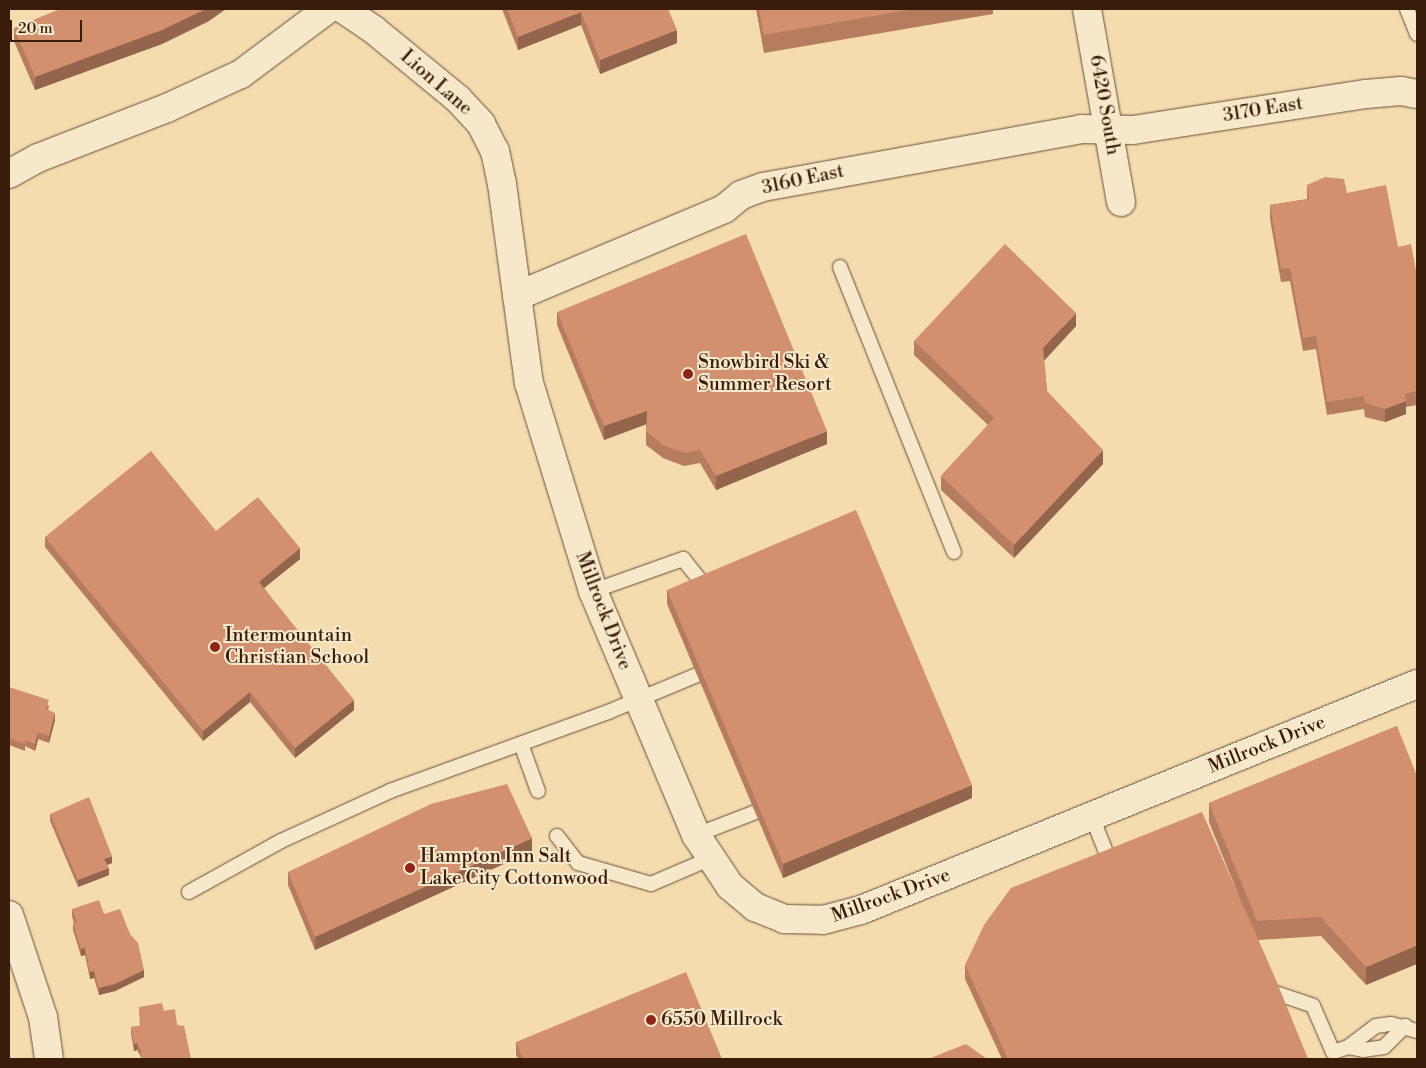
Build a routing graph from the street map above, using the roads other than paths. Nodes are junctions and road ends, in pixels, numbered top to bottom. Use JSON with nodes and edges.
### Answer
{"nodes":[{"id":1,"x":328,"y":9,"type":"edge"},
{"id":2,"x":343,"y":9,"type":"edge"},
{"id":3,"x":1088,"y":9,"type":"edge"},
{"id":4,"x":1407,"y":9,"type":"edge"},
{"id":5,"x":1417,"y":34,"type":"edge"},
{"id":6,"x":1417,"y":94,"type":"edge"},
{"id":7,"x":1108,"y":130,"type":"junction"},
{"id":8,"x":9,"y":174,"type":"edge"},
{"id":9,"x":1121,"y":202,"type":"dead end"},
{"id":10,"x":840,"y":266,"type":"dead end"},
{"id":11,"x":517,"y":296,"type":"junction"},
{"id":12,"x":954,"y":552,"type":"dead end"},
{"id":13,"x":706,"y":587,"type":"edge"},
{"id":14,"x":593,"y":591,"type":"junction"},
{"id":15,"x":698,"y":675,"type":"edge"},
{"id":16,"x":1417,"y":684,"type":"edge"},
{"id":17,"x":638,"y":700,"type":"junction"},
{"id":18,"x":521,"y":744,"type":"junction"},
{"id":19,"x":538,"y":791,"type":"dead end"},
{"id":20,"x":756,"y":812,"type":"edge"},
{"id":21,"x":1092,"y":817,"type":"junction"},
{"id":22,"x":557,"y":836,"type":"dead end"},
{"id":23,"x":702,"y":847,"type":"junction"},
{"id":24,"x":1110,"y":862,"type":"edge"},
{"id":25,"x":190,"y":892,"type":"dead end"},
{"id":26,"x":9,"y":915,"type":"edge"},
{"id":27,"x":1276,"y":993,"type":"edge"},
{"id":28,"x":1411,"y":1028,"type":"edge"},
{"id":29,"x":1348,"y":1047,"type":"junction"},
{"id":30,"x":49,"y":1059,"type":"edge"}],
"edges":[{"from":1,"to":8,"type":"street"},
{"from":2,"to":11,"type":"street","name":"Lion Lane"},
{"from":3,"to":7,"type":"street","name":"6420 South"},
{"from":4,"to":5,"type":"lane"},
{"from":6,"to":7,"type":"street","name":"3170 East"},
{"from":7,"to":9,"type":"street","name":"6420 South"},
{"from":7,"to":11,"type":"street","name":"3160 East"},
{"from":10,"to":12,"type":"lane"},
{"from":11,"to":14,"type":"street","name":"Millrock Drive"},
{"from":13,"to":14,"type":"lane"},
{"from":14,"to":17,"type":"street","name":"Millrock Drive"},
{"from":15,"to":17,"type":"lane"},
{"from":16,"to":21,"type":"street","name":"Millrock Drive"},
{"from":17,"to":18,"type":"lane"},
{"from":17,"to":23,"type":"street","name":"Millrock Drive"},
{"from":18,"to":19,"type":"lane"},
{"from":18,"to":25,"type":"lane"},
{"from":20,"to":23,"type":"lane"},
{"from":21,"to":23,"type":"street","name":"Millrock Drive"},
{"from":21,"to":24,"type":"lane"},
{"from":22,"to":23,"type":"lane"},
{"from":26,"to":30,"type":"street"},
{"from":27,"to":29,"type":"lane"},
{"from":28,"to":29,"type":"lane"},
{"from":28,"to":29,"type":"lane"}]}
